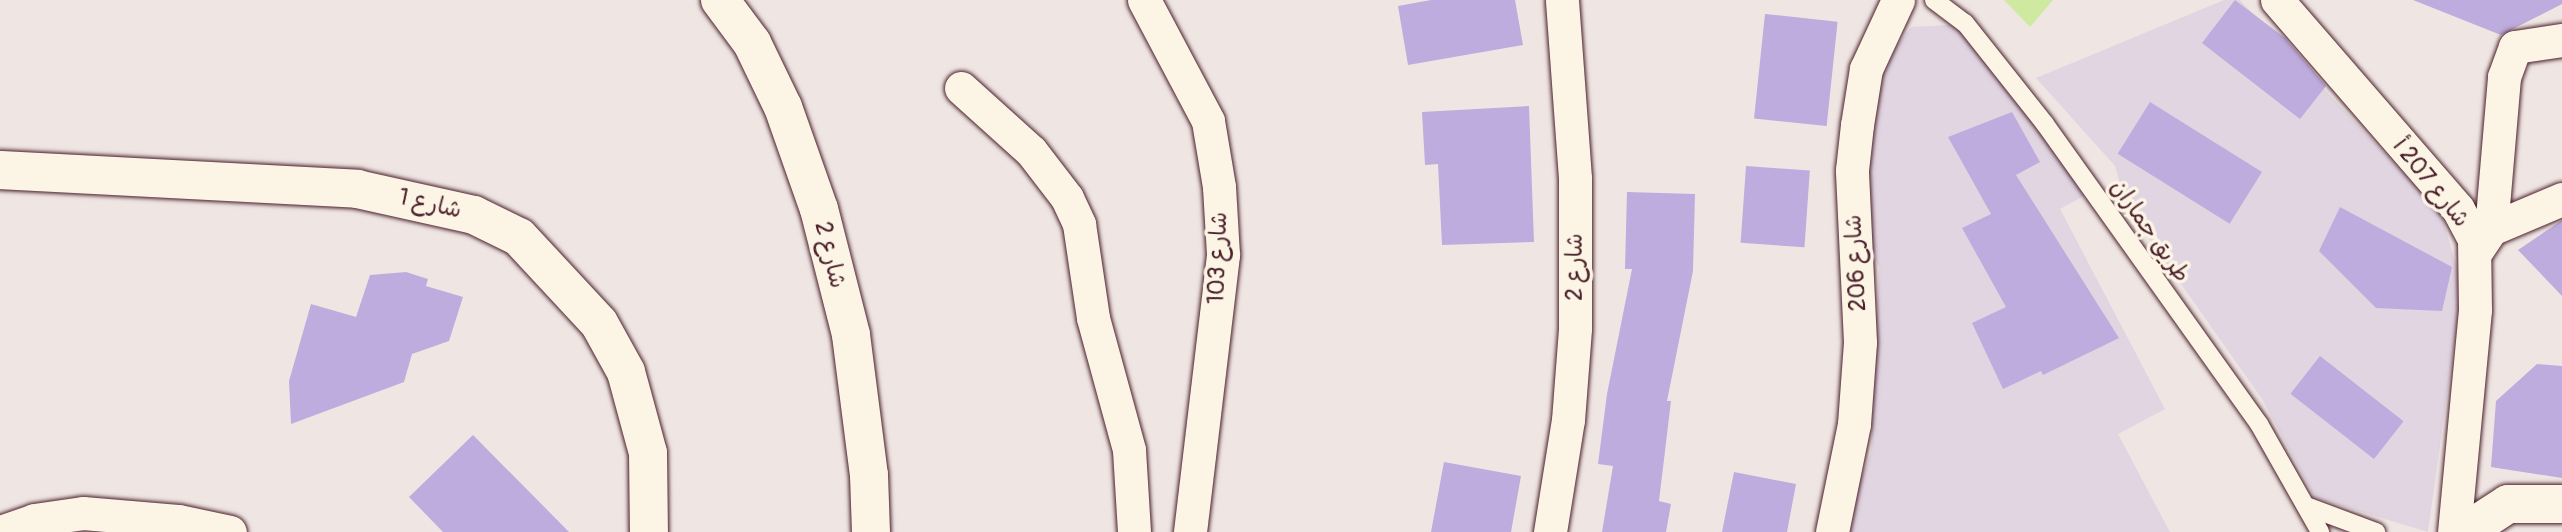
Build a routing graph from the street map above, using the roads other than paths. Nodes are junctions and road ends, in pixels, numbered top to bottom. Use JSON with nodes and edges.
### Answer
{"nodes":[{"id":1,"x":720,"y":0,"type":"edge"},
{"id":2,"x":1144,"y":0,"type":"edge"},
{"id":3,"x":1562,"y":0,"type":"edge"},
{"id":4,"x":1898,"y":0,"type":"edge"},
{"id":5,"x":1934,"y":0,"type":"edge"},
{"id":6,"x":2277,"y":0,"type":"edge"},
{"id":7,"x":2562,"y":40,"type":"edge"},
{"id":8,"x":961,"y":88,"type":"dead end"},
{"id":9,"x":0,"y":170,"type":"edge"},
{"id":10,"x":2562,"y":199,"type":"edge"},
{"id":11,"x":2484,"y":239,"type":"junction"},
{"id":12,"x":2562,"y":504,"type":"edge"},
{"id":13,"x":2306,"y":506,"type":"junction"},
{"id":14,"x":0,"y":532,"type":"edge"},
{"id":15,"x":230,"y":532,"type":"edge"},
{"id":16,"x":649,"y":532,"type":"edge"},
{"id":17,"x":871,"y":532,"type":"edge"},
{"id":18,"x":1134,"y":532,"type":"edge"},
{"id":19,"x":1191,"y":532,"type":"edge"},
{"id":20,"x":1550,"y":532,"type":"edge"},
{"id":21,"x":1832,"y":532,"type":"edge"},
{"id":22,"x":2320,"y":532,"type":"edge"},
{"id":23,"x":2376,"y":532,"type":"edge"},
{"id":24,"x":2455,"y":532,"type":"edge"},
{"id":25,"x":2465,"y":532,"type":"edge"}],
"edges":[{"from":1,"to":17,"type":"main road","name":"شارع 2"},
{"from":2,"to":19,"type":"street","name":"شارع 103"},
{"from":3,"to":20,"type":"street","name":"شارع 2"},
{"from":4,"to":21,"type":"street","name":"شارع 206"},
{"from":5,"to":13,"type":"lane","name":"طريق جماران"},
{"from":6,"to":11,"type":"street","name":"شارع 207 أ"},
{"from":7,"to":11,"type":"street"},
{"from":8,"to":18,"type":"street"},
{"from":9,"to":16,"type":"main road","name":"شارع 1"},
{"from":10,"to":11,"type":"street"},
{"from":11,"to":24,"type":"street","name":"شارع 207 أ"},
{"from":12,"to":25,"type":"main road"},
{"from":13,"to":22,"type":"lane","name":"طريق جماران"},
{"from":13,"to":23,"type":"lane"},
{"from":14,"to":15,"type":"street"}]}
